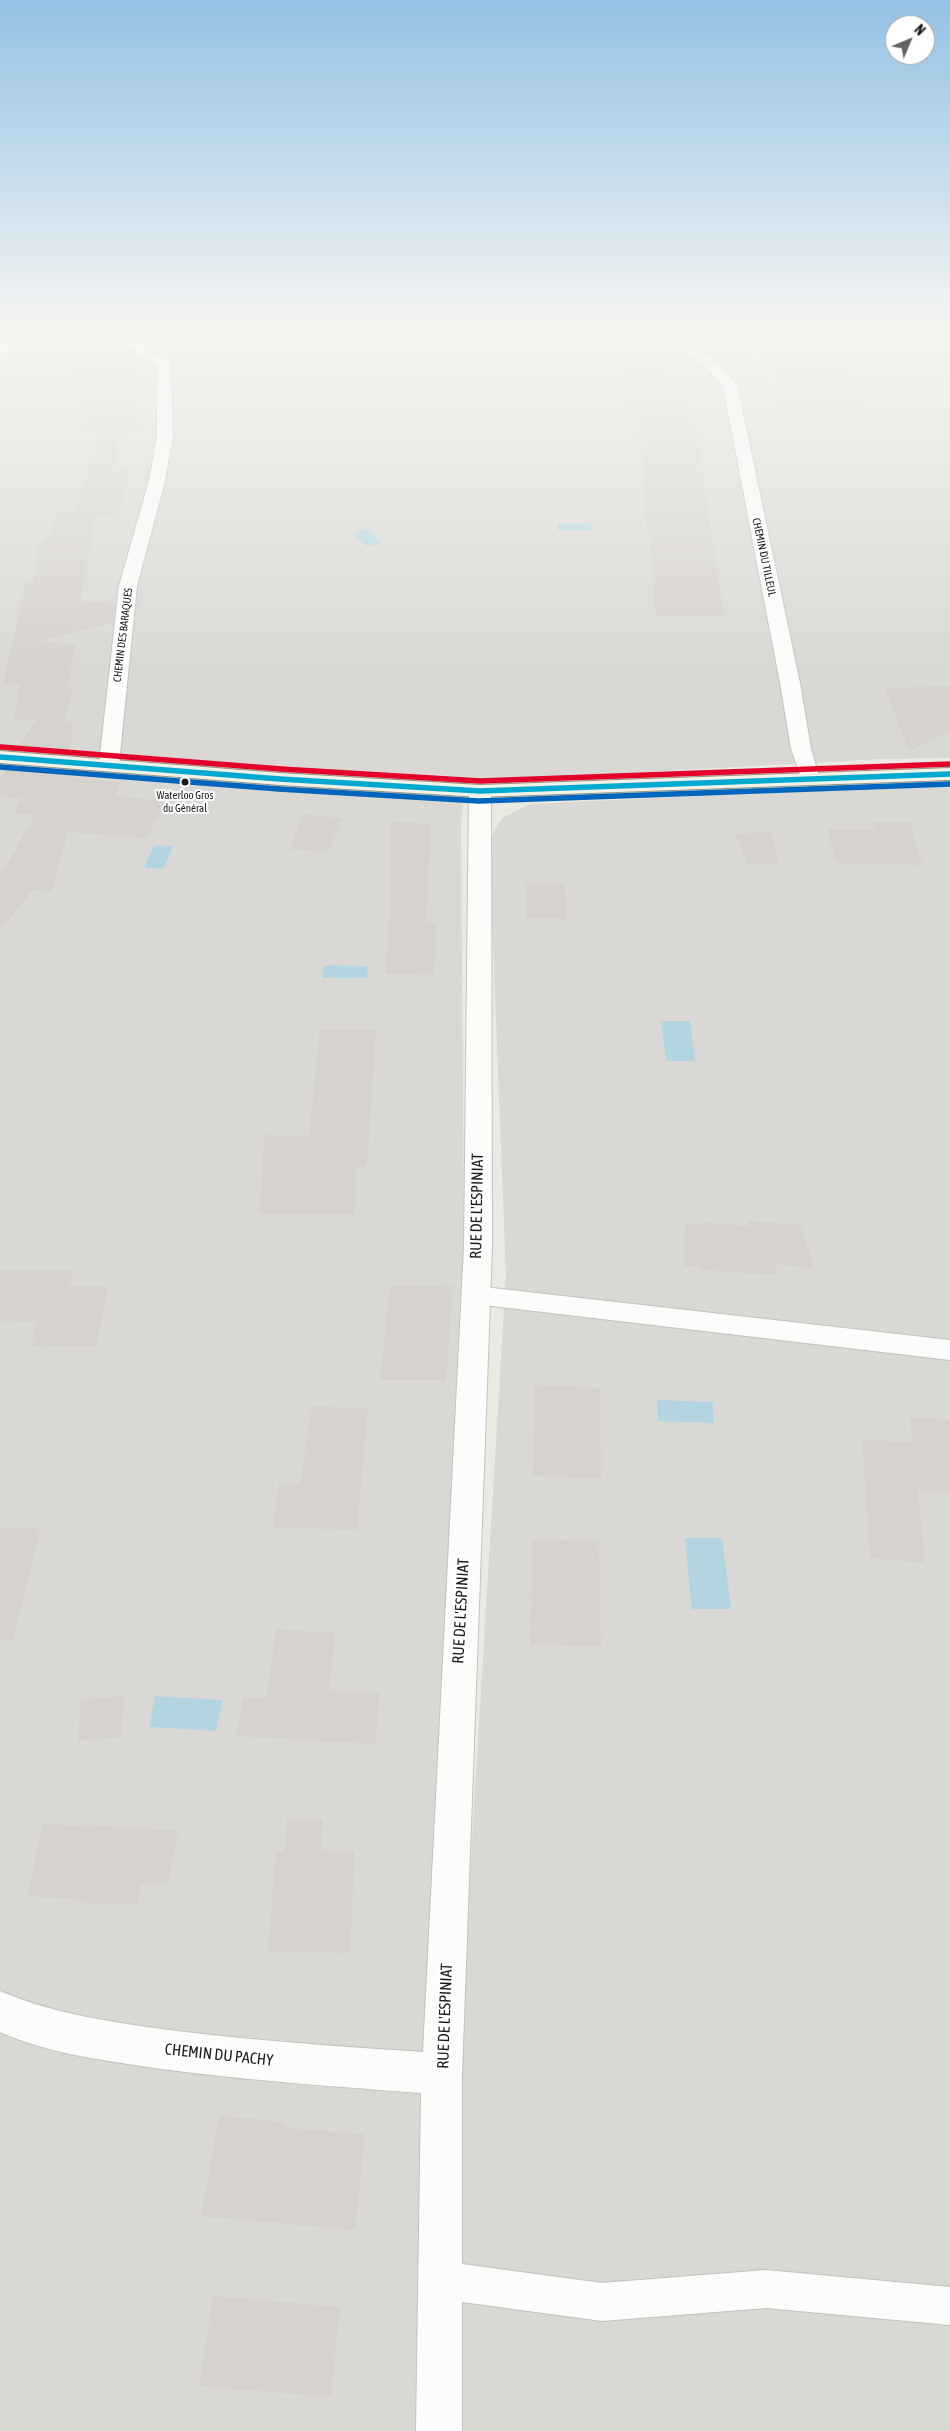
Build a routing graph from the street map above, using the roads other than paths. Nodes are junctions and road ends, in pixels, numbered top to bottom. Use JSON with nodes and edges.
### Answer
{"nodes":[{"id":1,"x":164,"y":444,"type":"edge"},
{"id":2,"x":742,"y":444,"type":"edge"},
{"id":3,"x":0,"y":756,"type":"edge"},
{"id":4,"x":109,"y":764,"type":"junction"},
{"id":5,"x":950,"y":774,"type":"edge"},
{"id":6,"x":810,"y":779,"type":"junction"},
{"id":7,"x":480,"y":791,"type":"junction"},
{"id":8,"x":475,"y":1295,"type":"junction"},
{"id":9,"x":950,"y":1350,"type":"edge"},
{"id":10,"x":0,"y":2011,"type":"edge"},
{"id":11,"x":442,"y":2074,"type":"junction"},
{"id":12,"x":440,"y":2280,"type":"junction"},
{"id":13,"x":950,"y":2306,"type":"edge"},
{"id":14,"x":439,"y":2431,"type":"edge"}],
"edges":[{"from":1,"to":4,"type":"street","name":"CHEMIN DES BARAQUES"},
{"from":2,"to":6,"type":"street","name":"CHEMIN DU TILLEUL"},
{"from":3,"to":4,"type":"main road"},
{"from":4,"to":7,"type":"main road"},
{"from":5,"to":6,"type":"main road"},
{"from":6,"to":7,"type":"main road"},
{"from":7,"to":8,"type":"street","name":"RUE DE L'ESPINIAT"},
{"from":8,"to":9,"type":"lane"},
{"from":8,"to":11,"type":"street","name":"RUE DE L'ESPINIAT"},
{"from":10,"to":11,"type":"street","name":"CHEMIN DU PACHY"},
{"from":11,"to":12,"type":"street","name":"RUE DE L'ESPINIAT"},
{"from":12,"to":13,"type":"lane"},
{"from":12,"to":14,"type":"street","name":"RUE DE L'ESPINIAT"}]}
